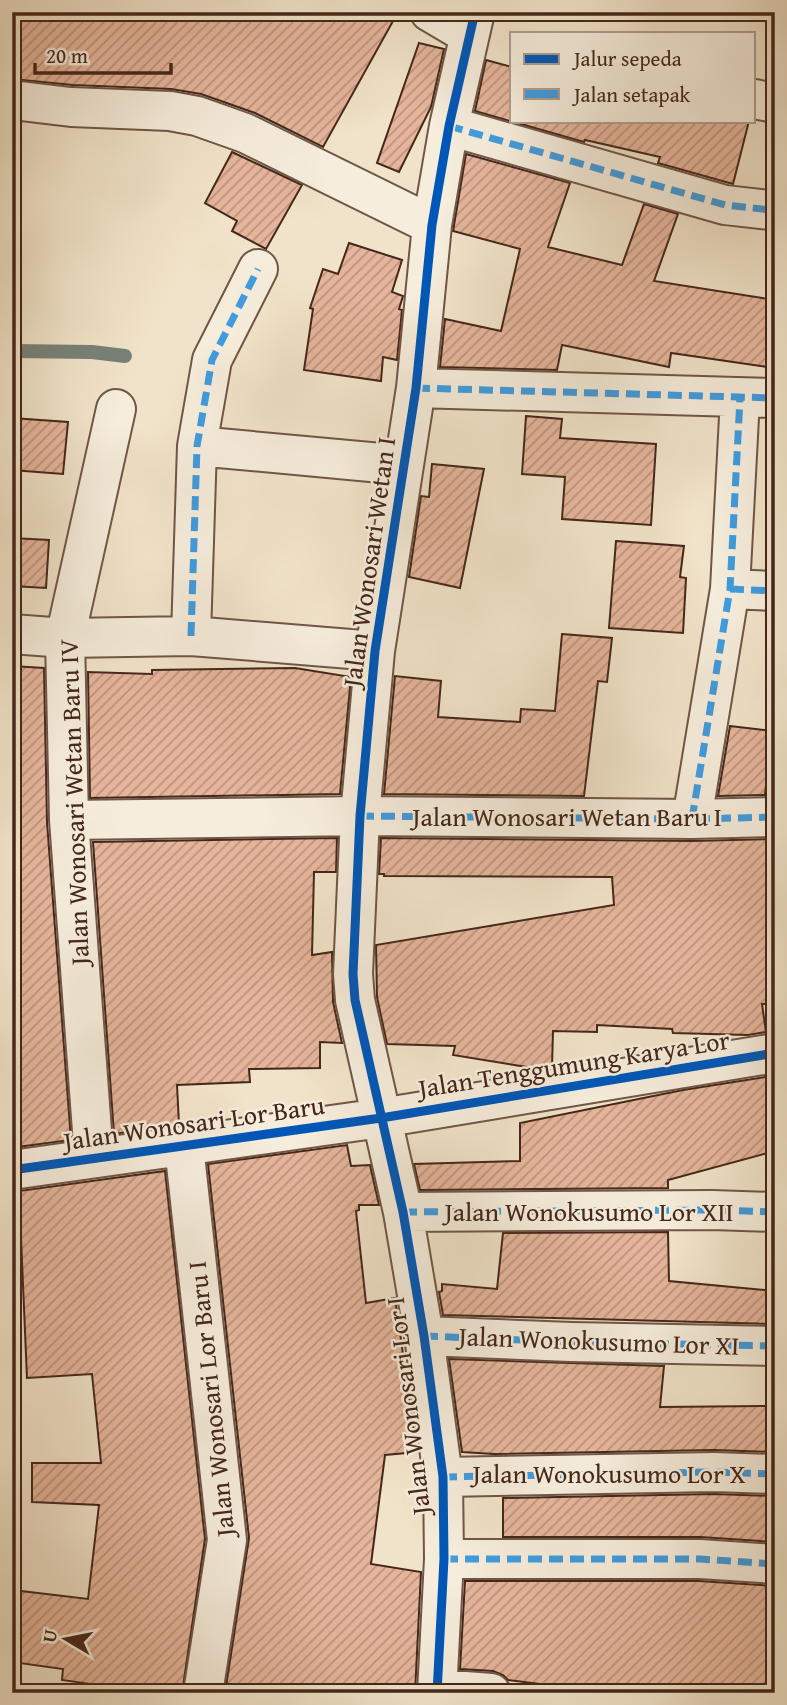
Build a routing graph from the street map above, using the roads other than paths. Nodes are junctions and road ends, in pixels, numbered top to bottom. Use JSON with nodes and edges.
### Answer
{"nodes":[{"id":1,"x":430,"y":12,"type":"edge"},
{"id":2,"x":472,"y":24,"type":"edge"},
{"id":3,"x":756,"y":99,"type":"edge"},
{"id":4,"x":12,"y":100,"type":"edge"},
{"id":5,"x":775,"y":103,"type":"edge"},
{"id":6,"x":449,"y":126,"type":"junction"},
{"id":7,"x":770,"y":211,"type":"dead end"},
{"id":8,"x":432,"y":225,"type":"junction"},
{"id":9,"x":258,"y":269,"type":"dead end"},
{"id":10,"x":416,"y":388,"type":"junction"},
{"id":11,"x":757,"y":398,"type":"edge"},
{"id":12,"x":116,"y":409,"type":"dead end"},
{"id":13,"x":197,"y":446,"type":"junction"},
{"id":14,"x":403,"y":465,"type":"junction"},
{"id":15,"x":730,"y":589,"type":"junction"},
{"id":16,"x":775,"y":591,"type":"edge"},
{"id":17,"x":12,"y":634,"type":"edge"},
{"id":18,"x":191,"y":636,"type":"junction"},
{"id":19,"x":65,"y":638,"type":"junction"},
{"id":20,"x":375,"y":651,"type":"junction"},
{"id":21,"x":360,"y":816,"type":"junction"},
{"id":22,"x":775,"y":817,"type":"edge"},
{"id":23,"x":692,"y":819,"type":"junction"},
{"id":24,"x":69,"y":820,"type":"junction"},
{"id":25,"x":775,"y":1053,"type":"edge"},
{"id":26,"x":381,"y":1118,"type":"junction"},
{"id":27,"x":184,"y":1146,"type":"junction"},
{"id":28,"x":94,"y":1158,"type":"junction"},
{"id":29,"x":12,"y":1170,"type":"edge"},
{"id":30,"x":404,"y":1212,"type":"junction"},
{"id":31,"x":775,"y":1212,"type":"edge"},
{"id":32,"x":424,"y":1336,"type":"junction"},
{"id":33,"x":775,"y":1346,"type":"edge"},
{"id":34,"x":775,"y":1474,"type":"edge"},
{"id":35,"x":443,"y":1477,"type":"junction"},
{"id":36,"x":444,"y":1559,"type":"junction"},
{"id":37,"x":775,"y":1564,"type":"edge"},
{"id":38,"x":437,"y":1691,"type":"edge"},
{"id":39,"x":203,"y":1693,"type":"edge"},
{"id":40,"x":491,"y":1693,"type":"edge"}],
"edges":[{"from":1,"to":2,"type":"street"},
{"from":2,"to":6,"type":"street","name":"Jalan Wonosari Wetan I"},
{"from":3,"to":5,"type":"street"},
{"from":4,"to":8,"type":"street"},
{"from":6,"to":7,"type":"street"},
{"from":6,"to":8,"type":"street","name":"Jalan Wonosari Wetan I"},
{"from":8,"to":10,"type":"street","name":"Jalan Wonosari Wetan I"},
{"from":9,"to":13,"type":"street"},
{"from":10,"to":11,"type":"street"},
{"from":10,"to":14,"type":"street","name":"Jalan Wonosari Wetan I"},
{"from":11,"to":15,"type":"street"},
{"from":12,"to":19,"type":"street","name":"Jalan Wonosari Wetan Baru IV"},
{"from":13,"to":14,"type":"street"},
{"from":13,"to":18,"type":"street"},
{"from":14,"to":20,"type":"street","name":"Jalan Wonosari Wetan I"},
{"from":15,"to":16,"type":"street"},
{"from":15,"to":23,"type":"street"},
{"from":17,"to":19,"type":"street"},
{"from":18,"to":19,"type":"street"},
{"from":18,"to":20,"type":"street"},
{"from":19,"to":24,"type":"street","name":"Jalan Wonosari Wetan Baru IV"},
{"from":20,"to":21,"type":"street","name":"Jalan Wonosari Wetan I"},
{"from":21,"to":23,"type":"street","name":"Jalan Wonosari Wetan Baru I"},
{"from":21,"to":24,"type":"street","name":"Jalan Wonosari Wetan Baru I"},
{"from":21,"to":26,"type":"street","name":"Jalan Wonosari Wetan I"},
{"from":22,"to":23,"type":"street","name":"Jalan Wonosari Wetan Baru I"},
{"from":24,"to":28,"type":"street","name":"Jalan Wonosari Wetan Baru IV"},
{"from":25,"to":26,"type":"street","name":"Jalan Tenggumung Karya Lor"},
{"from":26,"to":27,"type":"street","name":"Jalan Wonosari Lor Baru"},
{"from":26,"to":30,"type":"street","name":"Jalan Wonosari Lor I"},
{"from":27,"to":28,"type":"street","name":"Jalan Wonosari Lor Baru"},
{"from":27,"to":39,"type":"street","name":"Jalan Wonosari Lor Baru I"},
{"from":28,"to":29,"type":"street","name":"Jalan Wonosari Lor Baru"},
{"from":30,"to":31,"type":"street","name":"Jalan Wonokusumo Lor XII"},
{"from":30,"to":32,"type":"street","name":"Jalan Wonosari Lor I"},
{"from":32,"to":33,"type":"street","name":"Jalan Wonokusumo Lor XI"},
{"from":32,"to":35,"type":"street","name":"Jalan Wonosari Lor I"},
{"from":34,"to":35,"type":"street","name":"Jalan Wonokusumo Lor X"},
{"from":35,"to":36,"type":"street","name":"Jalan Wonosari Lor I"},
{"from":36,"to":37,"type":"street"},
{"from":36,"to":38,"type":"street","name":"Jalan Wonosari Lor I"},
{"from":38,"to":40,"type":"street"}]}
